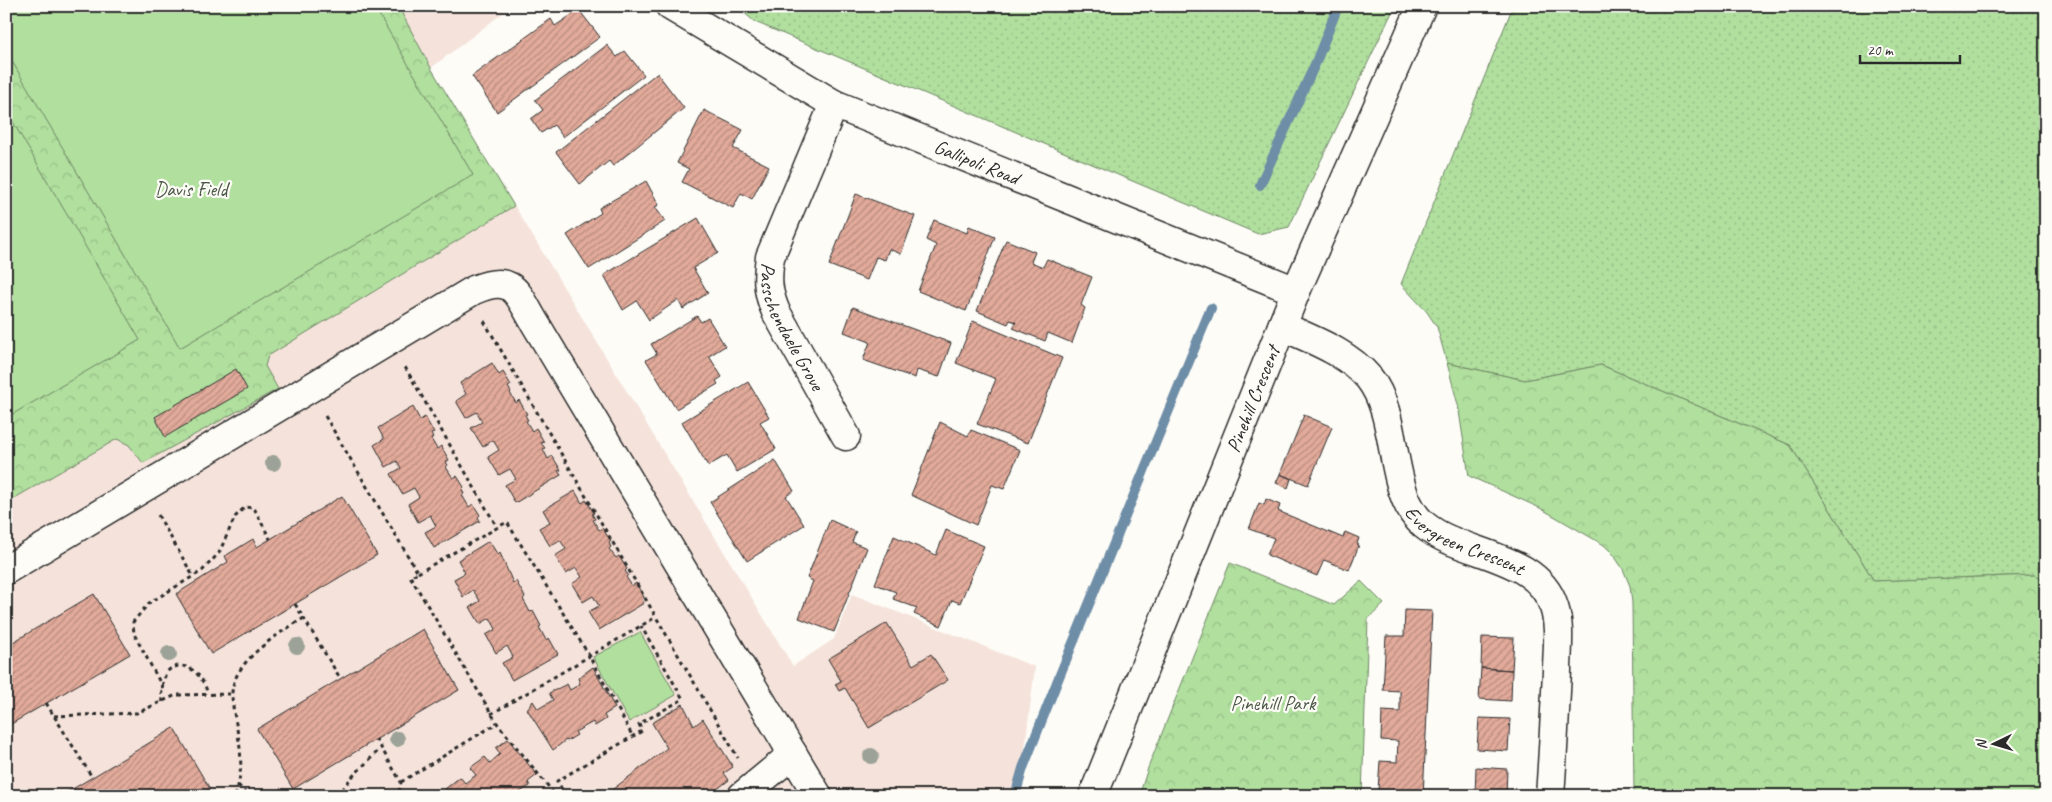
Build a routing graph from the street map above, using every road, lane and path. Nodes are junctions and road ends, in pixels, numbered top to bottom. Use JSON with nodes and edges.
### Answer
{"nodes":[{"id":1,"x":670,"y":6,"type":"edge"},
{"id":2,"x":1422,"y":6,"type":"edge"},
{"id":3,"x":834,"y":104,"type":"junction"},
{"id":4,"x":1296,"y":291,"type":"junction"},
{"id":5,"x":483,"y":320,"type":"dead end"},
{"id":6,"x":1282,"y":326,"type":"junction"},
{"id":7,"x":405,"y":367,"type":"dead end"},
{"id":8,"x":324,"y":415,"type":"dead end"},
{"id":9,"x":846,"y":436,"type":"dead end"},
{"id":10,"x":153,"y":506,"type":"dead end"},
{"id":11,"x":497,"y":527,"type":"junction"},
{"id":12,"x":270,"y":539,"type":"dead end"},
{"id":13,"x":6,"y":570,"type":"edge"},
{"id":14,"x":418,"y":573,"type":"junction"},
{"id":15,"x":193,"y":576,"type":"junction"},
{"id":16,"x":295,"y":604,"type":"dead end"},
{"id":17,"x":656,"y":617,"type":"junction"},
{"id":18,"x":304,"y":618,"type":"junction"},
{"id":19,"x":641,"y":626,"type":"junction"},
{"id":20,"x":590,"y":657,"type":"junction"},
{"id":21,"x":340,"y":678,"type":"dead end"},
{"id":22,"x":163,"y":688,"type":"junction"},
{"id":23,"x":208,"y":694,"type":"junction"},
{"id":24,"x":232,"y":694,"type":"junction"},
{"id":25,"x":162,"y":702,"type":"junction"},
{"id":26,"x":46,"y":703,"type":"dead end"},
{"id":27,"x":492,"y":714,"type":"junction"},
{"id":28,"x":54,"y":716,"type":"junction"},
{"id":29,"x":497,"y":724,"type":"junction"},
{"id":30,"x":632,"y":737,"type":"junction"},
{"id":31,"x":376,"y":739,"type":"dead end"},
{"id":32,"x":381,"y":748,"type":"junction"},
{"id":33,"x":793,"y":754,"type":"junction"},
{"id":34,"x":92,"y":777,"type":"dead end"},
{"id":35,"x":401,"y":782,"type":"junction"},
{"id":36,"x":238,"y":785,"type":"junction"},
{"id":37,"x":748,"y":791,"type":"edge"},
{"id":38,"x":398,"y":795,"type":"edge"},
{"id":39,"x":235,"y":796,"type":"edge"},
{"id":40,"x":249,"y":796,"type":"edge"},
{"id":41,"x":338,"y":796,"type":"edge"},
{"id":42,"x":556,"y":796,"type":"edge"},
{"id":43,"x":566,"y":796,"type":"edge"},
{"id":44,"x":818,"y":796,"type":"edge"},
{"id":45,"x":1093,"y":796,"type":"edge"},
{"id":46,"x":1550,"y":796,"type":"edge"}],
"edges":[{"from":1,"to":3,"type":"street","name":"Gallipoli Road"},
{"from":2,"to":4,"type":"street","name":"Pinehill Crescent"},
{"from":3,"to":4,"type":"street","name":"Gallipoli Road"},
{"from":3,"to":9,"type":"street","name":"Passchendaele Grove"},
{"from":4,"to":6,"type":"street","name":"Pinehill Crescent"},
{"from":5,"to":17,"type":"path"},
{"from":6,"to":45,"type":"street","name":"Pinehill Crescent"},
{"from":6,"to":46,"type":"street","name":"Evergreen Crescent"},
{"from":7,"to":11,"type":"path"},
{"from":8,"to":14,"type":"path"},
{"from":10,"to":15,"type":"path"},
{"from":11,"to":14,"type":"path"},
{"from":11,"to":20,"type":"path"},
{"from":12,"to":15,"type":"path"},
{"from":13,"to":33,"type":"street"},
{"from":14,"to":27,"type":"path"},
{"from":15,"to":22,"type":"path"},
{"from":16,"to":18,"type":"path"},
{"from":17,"to":19,"type":"path"},
{"from":17,"to":37,"type":"path"},
{"from":18,"to":21,"type":"path"},
{"from":18,"to":24,"type":"path"},
{"from":19,"to":20,"type":"path"},
{"from":19,"to":30,"type":"path"},
{"from":20,"to":27,"type":"path"},
{"from":20,"to":30,"type":"path"},
{"from":22,"to":23,"type":"path"},
{"from":22,"to":25,"type":"path"},
{"from":23,"to":24,"type":"path"},
{"from":23,"to":25,"type":"path"},
{"from":24,"to":36,"type":"path"},
{"from":25,"to":28,"type":"path"},
{"from":26,"to":28,"type":"path"},
{"from":27,"to":29,"type":"path"},
{"from":28,"to":34,"type":"path"},
{"from":29,"to":35,"type":"path"},
{"from":29,"to":42,"type":"path"},
{"from":30,"to":43,"type":"path"},
{"from":31,"to":32,"type":"path"},
{"from":32,"to":35,"type":"path"},
{"from":32,"to":41,"type":"path"},
{"from":33,"to":37,"type":"street"},
{"from":33,"to":44,"type":"street"},
{"from":35,"to":38,"type":"path"},
{"from":36,"to":39,"type":"path"},
{"from":36,"to":40,"type":"path"}]}
